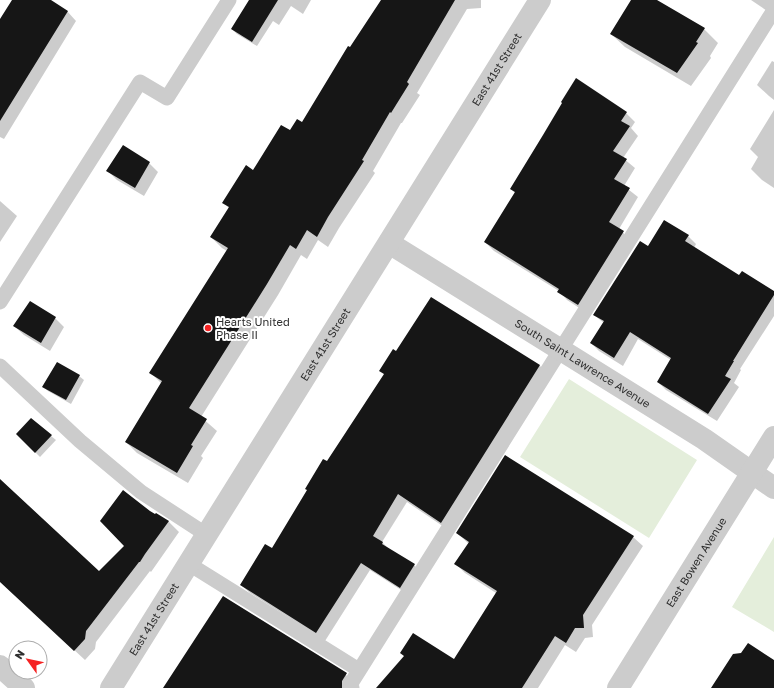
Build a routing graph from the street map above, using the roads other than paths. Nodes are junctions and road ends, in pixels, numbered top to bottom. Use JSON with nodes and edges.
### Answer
{"nodes":[{"id":1,"x":229,"y":0,"type":"edge"},
{"id":2,"x":540,"y":0,"type":"edge"},
{"id":3,"x":774,"y":10,"type":"edge"},
{"id":4,"x":389,"y":243,"type":"junction"},
{"id":5,"x":0,"y":302,"type":"edge"},
{"id":6,"x":560,"y":350,"type":"junction"},
{"id":7,"x":0,"y":366,"type":"edge"},
{"id":8,"x":774,"y":437,"type":"edge"},
{"id":9,"x":752,"y":473,"type":"junction"},
{"id":10,"x":774,"y":488,"type":"edge"},
{"id":11,"x":207,"y":535,"type":"junction"},
{"id":12,"x":189,"y":564,"type":"junction"},
{"id":13,"x":0,"y":666,"type":"edge"},
{"id":14,"x":359,"y":670,"type":"junction"},
{"id":15,"x":24,"y":688,"type":"edge"},
{"id":16,"x":111,"y":688,"type":"edge"},
{"id":17,"x":352,"y":688,"type":"edge"},
{"id":18,"x":618,"y":688,"type":"edge"}],
"edges":[{"from":1,"to":5,"type":"lane"},
{"from":2,"to":4,"type":"street","name":"East 41st Street"},
{"from":3,"to":6,"type":"lane"},
{"from":4,"to":6,"type":"street","name":"South Saint Lawrence Avenue"},
{"from":4,"to":11,"type":"street","name":"East 41st Street"},
{"from":6,"to":9,"type":"street","name":"South Saint Lawrence Avenue"},
{"from":6,"to":14,"type":"lane"},
{"from":7,"to":11,"type":"lane"},
{"from":8,"to":9,"type":"street","name":"East Bowen Avenue"},
{"from":9,"to":10,"type":"street","name":"South Saint Lawrence Avenue"},
{"from":9,"to":18,"type":"street","name":"East Bowen Avenue"},
{"from":11,"to":12,"type":"street","name":"East 41st Street"},
{"from":12,"to":14,"type":"lane"},
{"from":12,"to":16,"type":"street","name":"East 41st Street"},
{"from":13,"to":15,"type":"street"},
{"from":14,"to":17,"type":"lane"}]}
